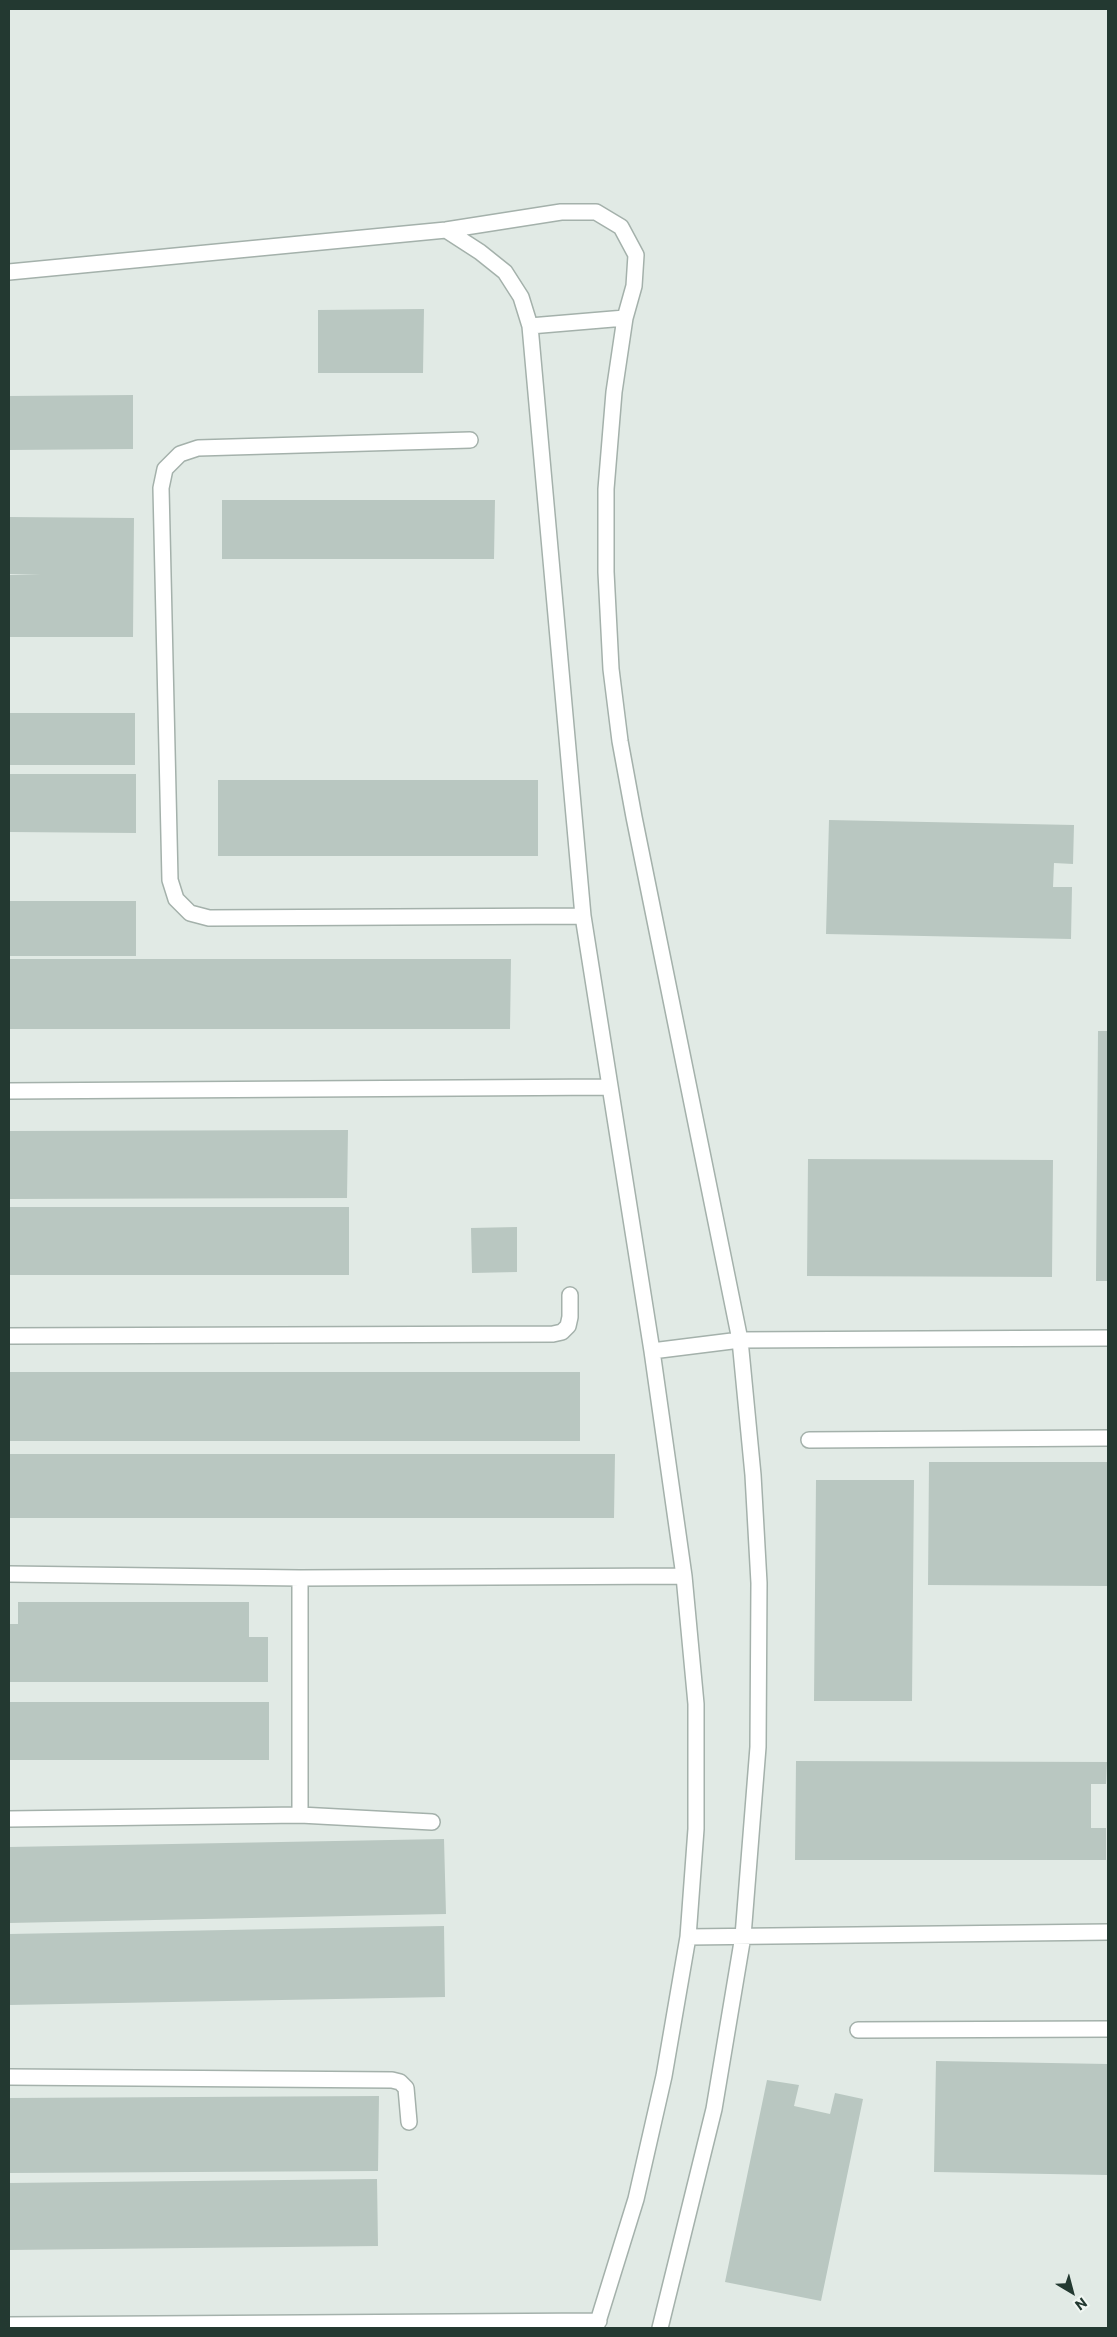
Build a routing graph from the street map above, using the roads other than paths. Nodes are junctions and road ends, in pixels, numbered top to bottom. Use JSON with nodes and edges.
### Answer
{"nodes":[{"id":1,"x":446,"y":230,"type":"junction"},
{"id":2,"x":9,"y":272,"type":"edge"},
{"id":3,"x":625,"y":318,"type":"junction"},
{"id":4,"x":530,"y":326,"type":"junction"},
{"id":5,"x":470,"y":440,"type":"dead end"},
{"id":6,"x":583,"y":916,"type":"junction"},
{"id":7,"x":610,"y":1088,"type":"junction"},
{"id":8,"x":9,"y":1091,"type":"edge"},
{"id":9,"x":570,"y":1295,"type":"dead end"},
{"id":10,"x":9,"y":1336,"type":"edge"},
{"id":11,"x":1108,"y":1338,"type":"edge"},
{"id":12,"x":740,"y":1340,"type":"junction"},
{"id":13,"x":652,"y":1351,"type":"junction"},
{"id":14,"x":1108,"y":1438,"type":"edge"},
{"id":15,"x":808,"y":1440,"type":"dead end"},
{"id":16,"x":9,"y":1574,"type":"edge"},
{"id":17,"x":684,"y":1576,"type":"junction"},
{"id":18,"x":300,"y":1578,"type":"junction"},
{"id":19,"x":300,"y":1815,"type":"junction"},
{"id":20,"x":9,"y":1819,"type":"edge"},
{"id":21,"x":432,"y":1822,"type":"dead end"},
{"id":22,"x":1108,"y":1932,"type":"edge"},
{"id":23,"x":743,"y":1936,"type":"junction"},
{"id":24,"x":688,"y":1937,"type":"junction"},
{"id":25,"x":1108,"y":2029,"type":"edge"},
{"id":26,"x":858,"y":2030,"type":"dead end"},
{"id":27,"x":9,"y":2077,"type":"edge"},
{"id":28,"x":409,"y":2122,"type":"dead end"},
{"id":29,"x":9,"y":2325,"type":"edge"},
{"id":30,"x":598,"y":2325,"type":"edge"},
{"id":31,"x":660,"y":2328,"type":"edge"}],
"edges":[{"from":1,"to":2,"type":"street"},
{"from":1,"to":3,"type":"street"},
{"from":1,"to":4,"type":"street"},
{"from":3,"to":4,"type":"street"},
{"from":3,"to":12,"type":"street"},
{"from":4,"to":6,"type":"street"},
{"from":5,"to":6,"type":"street"},
{"from":6,"to":7,"type":"street"},
{"from":7,"to":8,"type":"street"},
{"from":7,"to":13,"type":"street"},
{"from":9,"to":10,"type":"street"},
{"from":11,"to":12,"type":"street"},
{"from":12,"to":13,"type":"street"},
{"from":12,"to":23,"type":"street"},
{"from":13,"to":17,"type":"street"},
{"from":14,"to":15,"type":"street"},
{"from":16,"to":18,"type":"street"},
{"from":17,"to":18,"type":"street"},
{"from":17,"to":24,"type":"street"},
{"from":18,"to":19,"type":"street"},
{"from":19,"to":20,"type":"street"},
{"from":19,"to":21,"type":"street"},
{"from":22,"to":23,"type":"street"},
{"from":23,"to":24,"type":"street"},
{"from":23,"to":31,"type":"street"},
{"from":24,"to":30,"type":"street"},
{"from":25,"to":26,"type":"street"},
{"from":27,"to":28,"type":"street"},
{"from":29,"to":30,"type":"street"}]}
